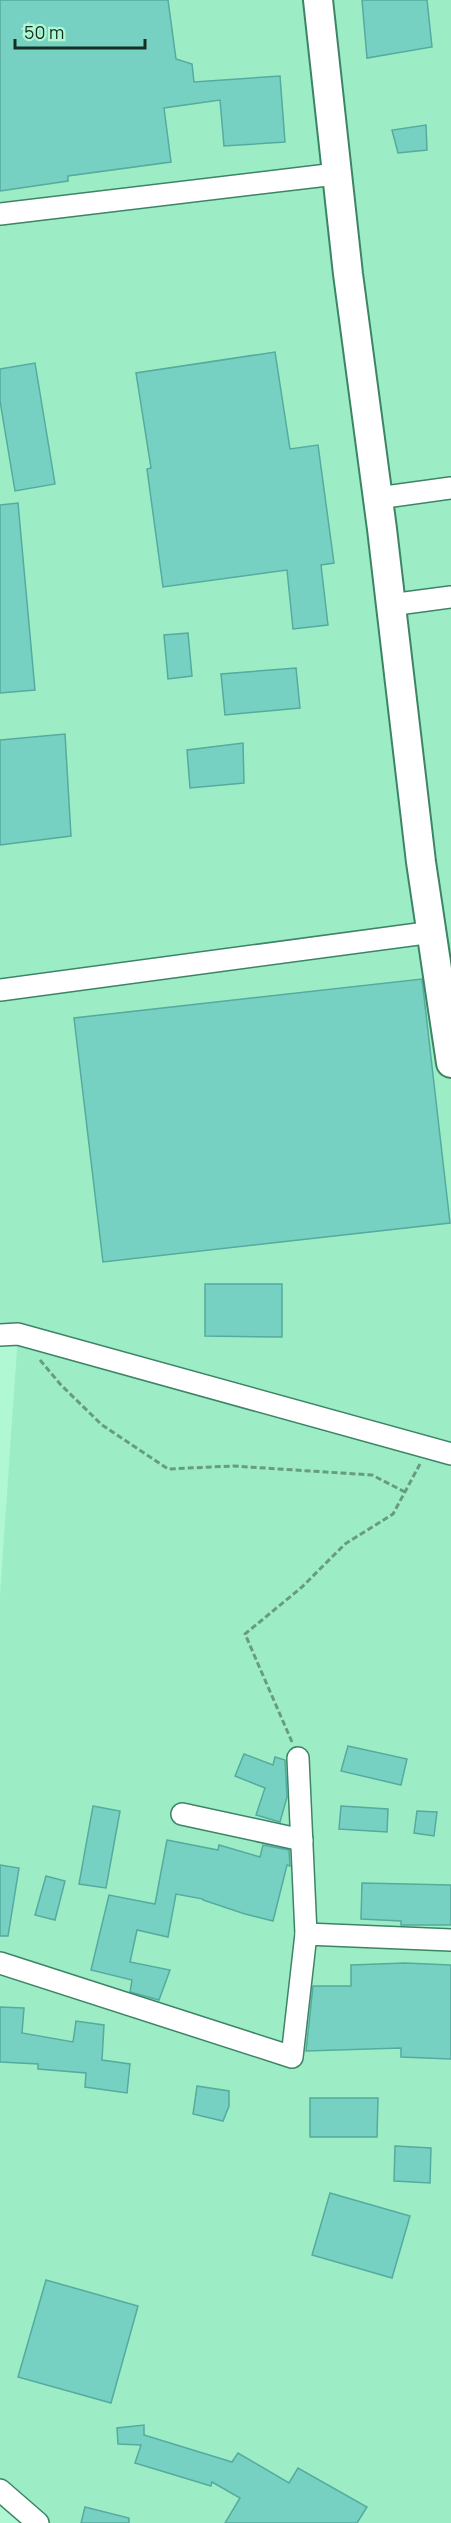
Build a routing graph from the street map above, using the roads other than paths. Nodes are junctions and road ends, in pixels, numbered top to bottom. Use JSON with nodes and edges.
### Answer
{"nodes":[{"id":1,"x":318,"y":0,"type":"edge"},
{"id":2,"x":336,"y":174,"type":"junction"},
{"id":3,"x":0,"y":214,"type":"edge"},
{"id":4,"x":451,"y":488,"type":"edge"},
{"id":5,"x":378,"y":498,"type":"junction"},
{"id":6,"x":451,"y":597,"type":"edge"},
{"id":7,"x":390,"y":605,"type":"junction"},
{"id":8,"x":433,"y":932,"type":"junction"},
{"id":9,"x":0,"y":990,"type":"edge"},
{"id":10,"x":451,"y":1063,"type":"edge"},
{"id":11,"x":0,"y":1335,"type":"edge"},
{"id":12,"x":451,"y":1454,"type":"edge"},
{"id":13,"x":298,"y":1758,"type":"road end"},
{"id":14,"x":182,"y":1814,"type":"dead end"},
{"id":15,"x":302,"y":1840,"type":"junction"},
{"id":16,"x":306,"y":1934,"type":"junction"},
{"id":17,"x":451,"y":1940,"type":"edge"},
{"id":18,"x":0,"y":1964,"type":"edge"},
{"id":19,"x":0,"y":2490,"type":"edge"},
{"id":20,"x":38,"y":2523,"type":"edge"}],
"edges":[{"from":1,"to":2,"type":"main road"},
{"from":2,"to":3,"type":"street"},
{"from":2,"to":5,"type":"main road"},
{"from":4,"to":5,"type":"street"},
{"from":5,"to":7,"type":"main road"},
{"from":6,"to":7,"type":"street"},
{"from":7,"to":8,"type":"main road"},
{"from":8,"to":9,"type":"street"},
{"from":8,"to":10,"type":"main road"},
{"from":11,"to":12,"type":"street"},
{"from":13,"to":15,"type":"street"},
{"from":14,"to":15,"type":"street"},
{"from":15,"to":16,"type":"street"},
{"from":16,"to":17,"type":"street"},
{"from":16,"to":18,"type":"street"},
{"from":19,"to":20,"type":"street"}]}
